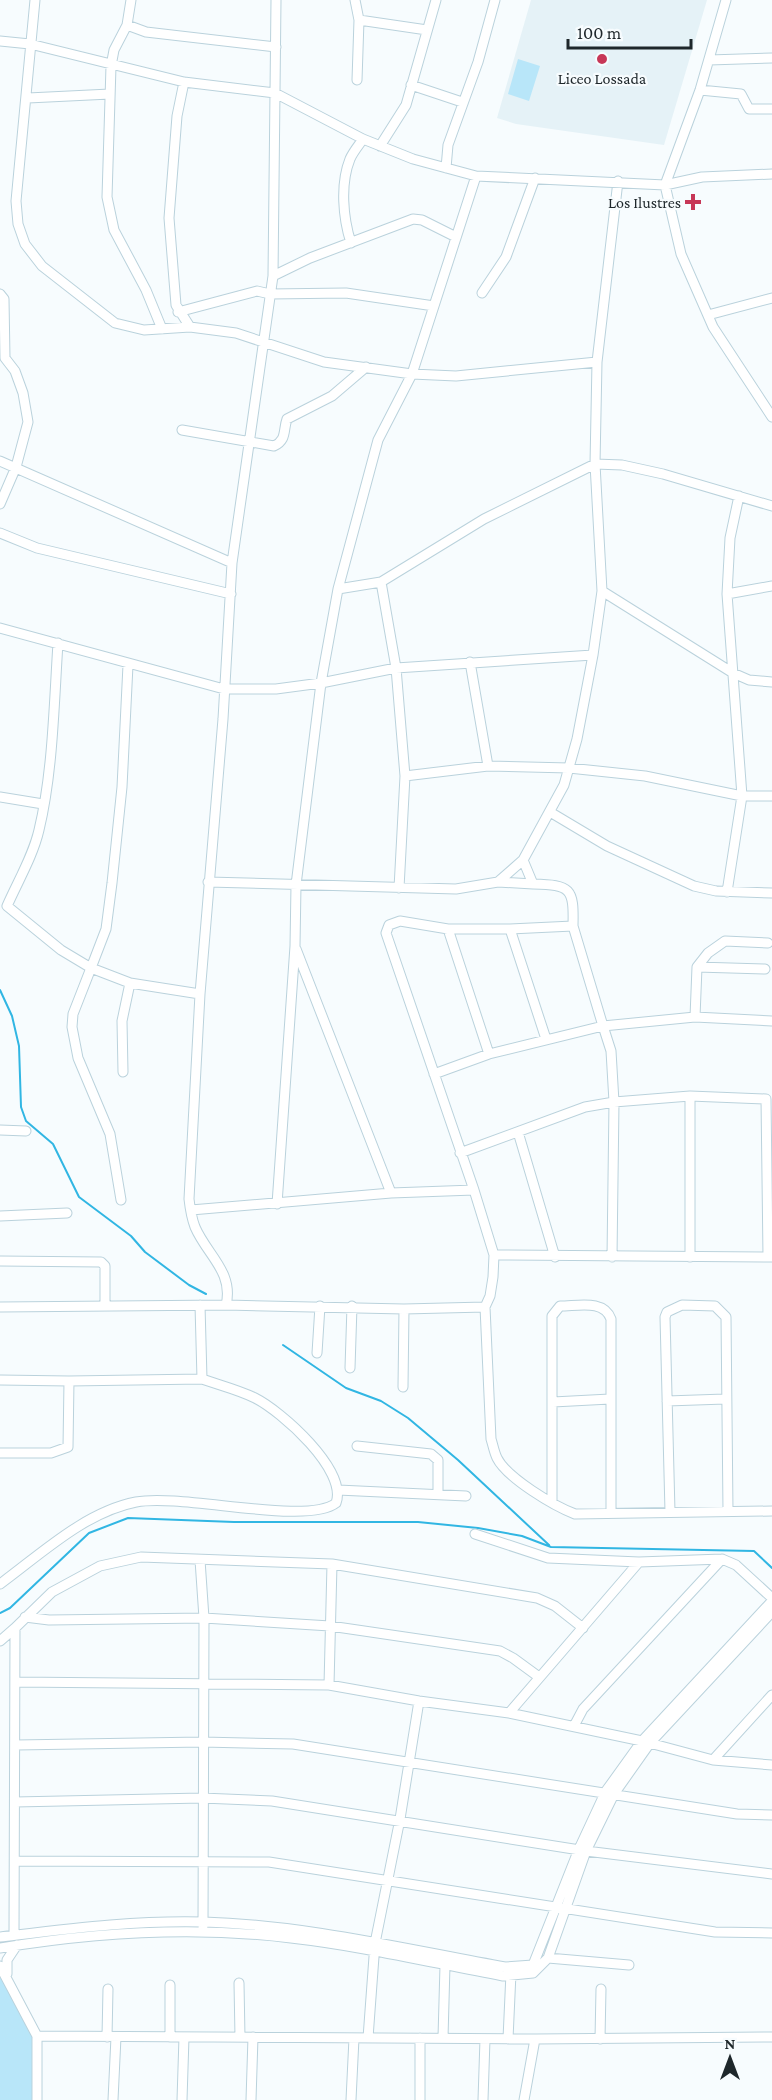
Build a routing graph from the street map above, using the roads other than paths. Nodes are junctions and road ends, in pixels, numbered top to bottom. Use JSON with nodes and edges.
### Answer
{"nodes":[{"id":1,"x":35,"y":0,"type":"edge"},
{"id":2,"x":132,"y":0,"type":"edge"},
{"id":3,"x":276,"y":0,"type":"edge"},
{"id":4,"x":355,"y":0,"type":"edge"},
{"id":5,"x":436,"y":0,"type":"edge"},
{"id":6,"x":495,"y":0,"type":"edge"},
{"id":7,"x":726,"y":0,"type":"edge"},
{"id":8,"x":359,"y":20,"type":"junction"},
{"id":9,"x":127,"y":25,"type":"junction"},
{"id":10,"x":427,"y":30,"type":"junction"},
{"id":11,"x":0,"y":41,"type":"edge"},
{"id":12,"x":30,"y":44,"type":"junction"},
{"id":13,"x":276,"y":47,"type":"junction"},
{"id":14,"x":772,"y":58,"type":"edge"},
{"id":15,"x":708,"y":60,"type":"junction"},
{"id":16,"x":111,"y":66,"type":"junction"},
{"id":17,"x":357,"y":80,"type":"dead end"},
{"id":18,"x":184,"y":82,"type":"junction"},
{"id":19,"x":411,"y":85,"type":"junction"},
{"id":20,"x":700,"y":90,"type":"junction"},
{"id":21,"x":275,"y":93,"type":"junction"},
{"id":22,"x":110,"y":94,"type":"junction"},
{"id":23,"x":28,"y":98,"type":"junction"},
{"id":24,"x":462,"y":102,"type":"junction"},
{"id":25,"x":772,"y":109,"type":"edge"},
{"id":26,"x":363,"y":139,"type":"junction"},
{"id":27,"x":380,"y":146,"type":"junction"},
{"id":28,"x":446,"y":168,"type":"junction"},
{"id":29,"x":772,"y":174,"type":"edge"},
{"id":30,"x":476,"y":176,"type":"junction"},
{"id":31,"x":535,"y":178,"type":"junction"},
{"id":32,"x":618,"y":181,"type":"junction"},
{"id":33,"x":665,"y":185,"type":"junction"},
{"id":34,"x":456,"y":237,"type":"junction"},
{"id":35,"x":351,"y":243,"type":"junction"},
{"id":36,"x":273,"y":276,"type":"junction"},
{"id":37,"x":482,"y":293,"type":"dead end"},
{"id":38,"x":0,"y":294,"type":"edge"},
{"id":39,"x":270,"y":294,"type":"junction"},
{"id":40,"x":772,"y":298,"type":"edge"},
{"id":41,"x":434,"y":306,"type":"junction"},
{"id":42,"x":178,"y":312,"type":"junction"},
{"id":43,"x":708,"y":315,"type":"junction"},
{"id":44,"x":190,"y":327,"type":"junction"},
{"id":45,"x":162,"y":329,"type":"junction"},
{"id":46,"x":266,"y":341,"type":"junction"},
{"id":47,"x":3,"y":358,"type":"edge"},
{"id":48,"x":597,"y":362,"type":"junction"},
{"id":49,"x":366,"y":367,"type":"junction"},
{"id":50,"x":412,"y":374,"type":"junction"},
{"id":51,"x":772,"y":417,"type":"edge"},
{"id":52,"x":182,"y":430,"type":"dead end"},
{"id":53,"x":250,"y":443,"type":"junction"},
{"id":54,"x":0,"y":461,"type":"edge"},
{"id":55,"x":595,"y":464,"type":"junction"},
{"id":56,"x":16,"y":467,"type":"junction"},
{"id":57,"x":739,"y":496,"type":"junction"},
{"id":58,"x":0,"y":504,"type":"edge"},
{"id":59,"x":772,"y":506,"type":"edge"},
{"id":60,"x":0,"y":533,"type":"edge"},
{"id":61,"x":232,"y":563,"type":"junction"},
{"id":62,"x":381,"y":582,"type":"junction"},
{"id":63,"x":772,"y":586,"type":"edge"},
{"id":64,"x":338,"y":589,"type":"junction"},
{"id":65,"x":602,"y":591,"type":"junction"},
{"id":66,"x":231,"y":594,"type":"junction"},
{"id":67,"x":727,"y":594,"type":"junction"},
{"id":68,"x":0,"y":628,"type":"edge"},
{"id":69,"x":58,"y":643,"type":"junction"},
{"id":70,"x":593,"y":655,"type":"junction"},
{"id":71,"x":470,"y":662,"type":"junction"},
{"id":72,"x":129,"y":665,"type":"junction"},
{"id":73,"x":396,"y":668,"type":"junction"},
{"id":74,"x":733,"y":673,"type":"junction"},
{"id":75,"x":772,"y":681,"type":"edge"},
{"id":76,"x":321,"y":683,"type":"junction"},
{"id":77,"x":224,"y":689,"type":"junction"},
{"id":78,"x":488,"y":766,"type":"junction"},
{"id":79,"x":569,"y":768,"type":"junction"},
{"id":80,"x":405,"y":776,"type":"junction"},
{"id":81,"x":742,"y":796,"type":"junction"},
{"id":82,"x":772,"y":796,"type":"edge"},
{"id":83,"x":0,"y":797,"type":"edge"},
{"id":84,"x":43,"y":804,"type":"junction"},
{"id":85,"x":550,"y":812,"type":"junction"},
{"id":86,"x":524,"y":860,"type":"junction"},
{"id":87,"x":208,"y":882,"type":"junction"},
{"id":88,"x":498,"y":882,"type":"junction"},
{"id":89,"x":532,"y":884,"type":"junction"},
{"id":90,"x":296,"y":885,"type":"junction"},
{"id":91,"x":399,"y":888,"type":"junction"},
{"id":92,"x":727,"y":892,"type":"junction"},
{"id":93,"x":772,"y":893,"type":"edge"},
{"id":94,"x":3,"y":903,"type":"edge"},
{"id":95,"x":573,"y":926,"type":"junction"},
{"id":96,"x":448,"y":928,"type":"junction"},
{"id":97,"x":510,"y":929,"type":"junction"},
{"id":98,"x":768,"y":943,"type":"dead end"},
{"id":99,"x":295,"y":946,"type":"junction"},
{"id":100,"x":697,"y":967,"type":"junction"},
{"id":101,"x":91,"y":968,"type":"junction"},
{"id":102,"x":765,"y":969,"type":"dead end"},
{"id":103,"x":130,"y":983,"type":"junction"},
{"id":104,"x":200,"y":994,"type":"junction"},
{"id":105,"x":695,"y":1017,"type":"junction"},
{"id":106,"x":772,"y":1021,"type":"edge"},
{"id":107,"x":603,"y":1026,"type":"junction"},
{"id":108,"x":546,"y":1039,"type":"junction"},
{"id":109,"x":489,"y":1054,"type":"junction"},
{"id":110,"x":123,"y":1072,"type":"dead end"},
{"id":111,"x":434,"y":1074,"type":"junction"},
{"id":112,"x":690,"y":1096,"type":"junction"},
{"id":113,"x":769,"y":1100,"type":"edge"},
{"id":114,"x":614,"y":1102,"type":"junction"},
{"id":115,"x":0,"y":1130,"type":"edge"},
{"id":116,"x":26,"y":1131,"type":"dead end"},
{"id":117,"x":518,"y":1132,"type":"junction"},
{"id":118,"x":460,"y":1153,"type":"junction"},
{"id":119,"x":474,"y":1190,"type":"junction"},
{"id":120,"x":391,"y":1193,"type":"junction"},
{"id":121,"x":121,"y":1200,"type":"dead end"},
{"id":122,"x":276,"y":1204,"type":"junction"},
{"id":123,"x":191,"y":1210,"type":"junction"},
{"id":124,"x":66,"y":1212,"type":"dead end"},
{"id":125,"x":0,"y":1216,"type":"edge"},
{"id":126,"x":494,"y":1255,"type":"junction"},
{"id":127,"x":555,"y":1257,"type":"junction"},
{"id":128,"x":612,"y":1257,"type":"junction"},
{"id":129,"x":690,"y":1257,"type":"junction"},
{"id":130,"x":770,"y":1257,"type":"edge"},
{"id":131,"x":0,"y":1261,"type":"edge"},
{"id":132,"x":200,"y":1305,"type":"junction"},
{"id":133,"x":226,"y":1305,"type":"junction"},
{"id":134,"x":105,"y":1306,"type":"junction"},
{"id":135,"x":320,"y":1306,"type":"junction"},
{"id":136,"x":352,"y":1306,"type":"junction"},
{"id":137,"x":0,"y":1307,"type":"edge"},
{"id":138,"x":485,"y":1307,"type":"junction"},
{"id":139,"x":404,"y":1309,"type":"junction"},
{"id":140,"x":317,"y":1353,"type":"dead end"},
{"id":141,"x":350,"y":1368,"type":"dead end"},
{"id":142,"x":202,"y":1379,"type":"junction"},
{"id":143,"x":0,"y":1380,"type":"edge"},
{"id":144,"x":69,"y":1381,"type":"junction"},
{"id":145,"x":403,"y":1387,"type":"dead end"},
{"id":146,"x":610,"y":1400,"type":"junction"},
{"id":147,"x":725,"y":1400,"type":"junction"},
{"id":148,"x":667,"y":1401,"type":"junction"},
{"id":149,"x":553,"y":1402,"type":"junction"},
{"id":150,"x":357,"y":1446,"type":"dead end"},
{"id":151,"x":0,"y":1453,"type":"edge"},
{"id":152,"x":338,"y":1490,"type":"junction"},
{"id":153,"x":438,"y":1493,"type":"junction"},
{"id":154,"x":466,"y":1496,"type":"dead end"},
{"id":155,"x":552,"y":1502,"type":"junction"},
{"id":156,"x":728,"y":1511,"type":"junction"},
{"id":157,"x":772,"y":1511,"type":"edge"},
{"id":158,"x":670,"y":1512,"type":"junction"},
{"id":159,"x":611,"y":1513,"type":"junction"},
{"id":160,"x":475,"y":1534,"type":"dead end"},
{"id":161,"x":722,"y":1559,"type":"junction"},
{"id":162,"x":200,"y":1560,"type":"junction"},
{"id":163,"x":639,"y":1562,"type":"junction"},
{"id":164,"x":332,"y":1564,"type":"junction"},
{"id":165,"x":0,"y":1584,"type":"edge"},
{"id":166,"x":772,"y":1599,"type":"edge"},
{"id":167,"x":772,"y":1612,"type":"edge"},
{"id":168,"x":25,"y":1617,"type":"junction"},
{"id":169,"x":204,"y":1618,"type":"junction"},
{"id":170,"x":330,"y":1626,"type":"junction"},
{"id":171,"x":15,"y":1628,"type":"junction"},
{"id":172,"x":583,"y":1628,"type":"junction"},
{"id":173,"x":0,"y":1641,"type":"edge"},
{"id":174,"x":538,"y":1677,"type":"junction"},
{"id":175,"x":15,"y":1682,"type":"junction"},
{"id":176,"x":202,"y":1682,"type":"junction"},
{"id":177,"x":328,"y":1685,"type":"junction"},
{"id":178,"x":772,"y":1695,"type":"edge"},
{"id":179,"x":419,"y":1701,"type":"junction"},
{"id":180,"x":509,"y":1713,"type":"junction"},
{"id":181,"x":574,"y":1726,"type":"junction"},
{"id":182,"x":202,"y":1742,"type":"junction"},
{"id":183,"x":646,"y":1742,"type":"junction"},
{"id":184,"x":16,"y":1744,"type":"junction"},
{"id":185,"x":713,"y":1760,"type":"junction"},
{"id":186,"x":408,"y":1762,"type":"junction"},
{"id":187,"x":772,"y":1765,"type":"edge"},
{"id":188,"x":610,"y":1793,"type":"junction"},
{"id":189,"x":202,"y":1798,"type":"junction"},
{"id":190,"x":15,"y":1802,"type":"junction"},
{"id":191,"x":772,"y":1815,"type":"edge"},
{"id":192,"x":400,"y":1819,"type":"junction"},
{"id":193,"x":583,"y":1850,"type":"junction"},
{"id":194,"x":15,"y":1861,"type":"junction"},
{"id":195,"x":203,"y":1861,"type":"junction"},
{"id":196,"x":772,"y":1874,"type":"edge"},
{"id":197,"x":387,"y":1880,"type":"junction"},
{"id":198,"x":561,"y":1908,"type":"junction"},
{"id":199,"x":203,"y":1926,"type":"junction"},
{"id":200,"x":772,"y":1933,"type":"edge"},
{"id":201,"x":8,"y":1937,"type":"edge"},
{"id":202,"x":374,"y":1947,"type":"junction"},
{"id":203,"x":0,"y":1948,"type":"edge"},
{"id":204,"x":548,"y":1958,"type":"junction"},
{"id":205,"x":445,"y":1965,"type":"junction"},
{"id":206,"x":629,"y":1965,"type":"dead end"},
{"id":207,"x":0,"y":1966,"type":"edge"},
{"id":208,"x":0,"y":1972,"type":"edge"},
{"id":209,"x":511,"y":1972,"type":"junction"},
{"id":210,"x":8,"y":1979,"type":"junction"},
{"id":211,"x":239,"y":1983,"type":"dead end"},
{"id":212,"x":170,"y":1985,"type":"dead end"},
{"id":213,"x":108,"y":1989,"type":"dead end"},
{"id":214,"x":601,"y":1989,"type":"dead end"},
{"id":215,"x":37,"y":2036,"type":"junction"},
{"id":216,"x":111,"y":2037,"type":"junction"},
{"id":217,"x":170,"y":2037,"type":"junction"},
{"id":218,"x":184,"y":2037,"type":"junction"},
{"id":219,"x":240,"y":2037,"type":"junction"},
{"id":220,"x":253,"y":2037,"type":"junction"},
{"id":221,"x":772,"y":2037,"type":"edge"},
{"id":222,"x":354,"y":2038,"type":"junction"},
{"id":223,"x":368,"y":2038,"type":"junction"},
{"id":224,"x":420,"y":2038,"type":"junction"},
{"id":225,"x":443,"y":2038,"type":"junction"},
{"id":226,"x":600,"y":2038,"type":"junction"},
{"id":227,"x":485,"y":2039,"type":"junction"},
{"id":228,"x":508,"y":2039,"type":"junction"},
{"id":229,"x":535,"y":2039,"type":"junction"},
{"id":230,"x":37,"y":2100,"type":"edge"},
{"id":231,"x":113,"y":2100,"type":"edge"},
{"id":232,"x":182,"y":2100,"type":"edge"},
{"id":233,"x":251,"y":2100,"type":"edge"},
{"id":234,"x":351,"y":2100,"type":"edge"},
{"id":235,"x":420,"y":2100,"type":"edge"},
{"id":236,"x":483,"y":2100,"type":"edge"},
{"id":237,"x":524,"y":2100,"type":"edge"}],
"edges":[{"from":1,"to":12,"type":"street"},
{"from":2,"to":9,"type":"street"},
{"from":3,"to":13,"type":"street"},
{"from":4,"to":8,"type":"street"},
{"from":5,"to":10,"type":"street"},
{"from":6,"to":24,"type":"street"},
{"from":7,"to":15,"type":"street"},
{"from":8,"to":10,"type":"street"},
{"from":8,"to":17,"type":"street"},
{"from":9,"to":13,"type":"street"},
{"from":9,"to":16,"type":"street"},
{"from":10,"to":19,"type":"street"},
{"from":11,"to":12,"type":"street"},
{"from":12,"to":16,"type":"street"},
{"from":12,"to":23,"type":"street"},
{"from":13,"to":21,"type":"street"},
{"from":14,"to":15,"type":"street"},
{"from":15,"to":20,"type":"street"},
{"from":16,"to":18,"type":"street"},
{"from":16,"to":22,"type":"street"},
{"from":18,"to":21,"type":"street"},
{"from":18,"to":42,"type":"street"},
{"from":19,"to":24,"type":"street"},
{"from":19,"to":27,"type":"street"},
{"from":20,"to":25,"type":"street"},
{"from":20,"to":33,"type":"street"},
{"from":21,"to":26,"type":"street"},
{"from":21,"to":36,"type":"street"},
{"from":22,"to":23,"type":"street"},
{"from":22,"to":45,"type":"street"},
{"from":23,"to":45,"type":"street"},
{"from":24,"to":28,"type":"street"},
{"from":26,"to":27,"type":"street"},
{"from":26,"to":35,"type":"street"},
{"from":27,"to":28,"type":"street"},
{"from":28,"to":30,"type":"street"},
{"from":29,"to":33,"type":"street"},
{"from":30,"to":31,"type":"street"},
{"from":30,"to":34,"type":"street"},
{"from":31,"to":32,"type":"street"},
{"from":31,"to":37,"type":"street"},
{"from":32,"to":33,"type":"street"},
{"from":32,"to":48,"type":"street"},
{"from":33,"to":43,"type":"street"},
{"from":34,"to":35,"type":"street"},
{"from":34,"to":41,"type":"street"},
{"from":35,"to":36,"type":"street"},
{"from":36,"to":39,"type":"street"},
{"from":38,"to":47,"type":"street"},
{"from":39,"to":41,"type":"street"},
{"from":39,"to":42,"type":"street"},
{"from":39,"to":46,"type":"street"},
{"from":40,"to":43,"type":"street"},
{"from":41,"to":50,"type":"street"},
{"from":42,"to":44,"type":"street"},
{"from":43,"to":51,"type":"street"},
{"from":44,"to":45,"type":"street"},
{"from":44,"to":46,"type":"street"},
{"from":46,"to":49,"type":"street"},
{"from":46,"to":53,"type":"street"},
{"from":47,"to":56,"type":"street"},
{"from":48,"to":50,"type":"street"},
{"from":48,"to":55,"type":"street"},
{"from":49,"to":50,"type":"street"},
{"from":49,"to":53,"type":"street"},
{"from":50,"to":64,"type":"street"},
{"from":52,"to":53,"type":"street"},
{"from":53,"to":61,"type":"street"},
{"from":54,"to":56,"type":"street"},
{"from":55,"to":57,"type":"street"},
{"from":55,"to":62,"type":"street"},
{"from":55,"to":65,"type":"street"},
{"from":56,"to":58,"type":"street"},
{"from":56,"to":61,"type":"street"},
{"from":57,"to":59,"type":"street"},
{"from":57,"to":67,"type":"street"},
{"from":60,"to":66,"type":"street"},
{"from":61,"to":66,"type":"street"},
{"from":62,"to":64,"type":"street"},
{"from":62,"to":73,"type":"street"},
{"from":63,"to":67,"type":"street"},
{"from":64,"to":76,"type":"street"},
{"from":65,"to":70,"type":"street"},
{"from":65,"to":74,"type":"street"},
{"from":66,"to":77,"type":"street"},
{"from":67,"to":74,"type":"street"},
{"from":68,"to":69,"type":"street"},
{"from":69,"to":72,"type":"street"},
{"from":69,"to":84,"type":"street"},
{"from":70,"to":71,"type":"street"},
{"from":70,"to":79,"type":"street"},
{"from":71,"to":73,"type":"street"},
{"from":71,"to":78,"type":"street"},
{"from":72,"to":77,"type":"street"},
{"from":72,"to":101,"type":"street"},
{"from":73,"to":76,"type":"street"},
{"from":73,"to":80,"type":"street"},
{"from":74,"to":75,"type":"street"},
{"from":74,"to":81,"type":"street"},
{"from":76,"to":77,"type":"street"},
{"from":76,"to":90,"type":"street"},
{"from":77,"to":87,"type":"street"},
{"from":78,"to":79,"type":"street"},
{"from":78,"to":80,"type":"street"},
{"from":79,"to":81,"type":"street"},
{"from":79,"to":85,"type":"street"},
{"from":80,"to":91,"type":"street"},
{"from":81,"to":82,"type":"street"},
{"from":81,"to":92,"type":"street"},
{"from":83,"to":84,"type":"street"},
{"from":84,"to":94,"type":"street"},
{"from":85,"to":86,"type":"street"},
{"from":85,"to":92,"type":"street"},
{"from":86,"to":88,"type":"street"},
{"from":86,"to":89,"type":"street"},
{"from":87,"to":90,"type":"street"},
{"from":87,"to":104,"type":"street"},
{"from":88,"to":89,"type":"street"},
{"from":88,"to":91,"type":"street"},
{"from":89,"to":95,"type":"street"},
{"from":90,"to":91,"type":"street"},
{"from":90,"to":99,"type":"street"},
{"from":92,"to":93,"type":"street"},
{"from":94,"to":101,"type":"street"},
{"from":95,"to":97,"type":"street"},
{"from":95,"to":107,"type":"street"},
{"from":96,"to":97,"type":"street"},
{"from":96,"to":109,"type":"street"},
{"from":96,"to":111,"type":"street"},
{"from":97,"to":108,"type":"street"},
{"from":98,"to":100,"type":"street"},
{"from":99,"to":120,"type":"street"},
{"from":99,"to":122,"type":"street"},
{"from":100,"to":102,"type":"street"},
{"from":100,"to":105,"type":"street"},
{"from":101,"to":103,"type":"street"},
{"from":101,"to":121,"type":"street"},
{"from":103,"to":104,"type":"street"},
{"from":103,"to":110,"type":"street"},
{"from":104,"to":123,"type":"street"},
{"from":105,"to":106,"type":"street"},
{"from":105,"to":107,"type":"street"},
{"from":107,"to":108,"type":"street"},
{"from":107,"to":114,"type":"street"},
{"from":108,"to":109,"type":"street"},
{"from":109,"to":111,"type":"street"},
{"from":111,"to":118,"type":"street"},
{"from":112,"to":113,"type":"street"},
{"from":112,"to":114,"type":"street"},
{"from":112,"to":129,"type":"street"},
{"from":113,"to":130,"type":"street"},
{"from":114,"to":117,"type":"street"},
{"from":114,"to":128,"type":"street"},
{"from":115,"to":116,"type":"street"},
{"from":117,"to":118,"type":"street"},
{"from":117,"to":127,"type":"street"},
{"from":118,"to":119,"type":"street"},
{"from":119,"to":120,"type":"street"},
{"from":119,"to":126,"type":"street"},
{"from":120,"to":122,"type":"street"},
{"from":122,"to":123,"type":"street"},
{"from":123,"to":133,"type":"street"},
{"from":124,"to":125,"type":"street"},
{"from":126,"to":127,"type":"street"},
{"from":126,"to":138,"type":"street"},
{"from":127,"to":128,"type":"street"},
{"from":128,"to":129,"type":"street"},
{"from":129,"to":130,"type":"street"},
{"from":131,"to":134,"type":"street"},
{"from":132,"to":133,"type":"street"},
{"from":132,"to":134,"type":"street"},
{"from":132,"to":142,"type":"street"},
{"from":133,"to":135,"type":"street"},
{"from":134,"to":137,"type":"street"},
{"from":135,"to":136,"type":"street"},
{"from":135,"to":140,"type":"street"},
{"from":136,"to":139,"type":"street"},
{"from":136,"to":141,"type":"street"},
{"from":138,"to":139,"type":"street"},
{"from":138,"to":155,"type":"street"},
{"from":139,"to":145,"type":"street"},
{"from":142,"to":144,"type":"street"},
{"from":142,"to":152,"type":"street"},
{"from":143,"to":144,"type":"street"},
{"from":144,"to":151,"type":"street"},
{"from":146,"to":149,"type":"street"},
{"from":146,"to":149,"type":"street"},
{"from":146,"to":159,"type":"street"},
{"from":147,"to":148,"type":"street"},
{"from":147,"to":148,"type":"street"},
{"from":147,"to":156,"type":"street"},
{"from":148,"to":158,"type":"street"},
{"from":149,"to":155,"type":"street"},
{"from":150,"to":153,"type":"street"},
{"from":152,"to":153,"type":"street"},
{"from":152,"to":165,"type":"street"},
{"from":153,"to":154,"type":"street"},
{"from":155,"to":159,"type":"street"},
{"from":156,"to":157,"type":"street"},
{"from":156,"to":158,"type":"street"},
{"from":158,"to":159,"type":"street"},
{"from":160,"to":163,"type":"street"},
{"from":161,"to":163,"type":"street"},
{"from":161,"to":166,"type":"street"},
{"from":161,"to":181,"type":"street"},
{"from":162,"to":164,"type":"street"},
{"from":162,"to":168,"type":"street"},
{"from":162,"to":169,"type":"street"},
{"from":163,"to":172,"type":"street"},
{"from":164,"to":170,"type":"street"},
{"from":164,"to":172,"type":"street"},
{"from":166,"to":183,"type":"street"},
{"from":167,"to":183,"type":"street"},
{"from":168,"to":169,"type":"street"},
{"from":168,"to":171,"type":"street"},
{"from":169,"to":170,"type":"street"},
{"from":169,"to":176,"type":"street"},
{"from":170,"to":174,"type":"street"},
{"from":170,"to":177,"type":"street"},
{"from":171,"to":173,"type":"street"},
{"from":171,"to":175,"type":"street"},
{"from":172,"to":174,"type":"street"},
{"from":174,"to":180,"type":"street"},
{"from":175,"to":176,"type":"street"},
{"from":175,"to":184,"type":"street"},
{"from":176,"to":177,"type":"street"},
{"from":176,"to":182,"type":"street"},
{"from":177,"to":179,"type":"street"},
{"from":178,"to":185,"type":"street"},
{"from":179,"to":180,"type":"street"},
{"from":179,"to":186,"type":"street"},
{"from":180,"to":181,"type":"street"},
{"from":181,"to":183,"type":"street"},
{"from":182,"to":184,"type":"street"},
{"from":182,"to":186,"type":"street"},
{"from":182,"to":189,"type":"street"},
{"from":183,"to":185,"type":"street"},
{"from":183,"to":188,"type":"street"},
{"from":184,"to":190,"type":"street"},
{"from":185,"to":187,"type":"street"},
{"from":186,"to":188,"type":"street"},
{"from":186,"to":192,"type":"street"},
{"from":188,"to":191,"type":"street"},
{"from":188,"to":193,"type":"street"},
{"from":189,"to":190,"type":"street"},
{"from":189,"to":192,"type":"street"},
{"from":189,"to":195,"type":"street"},
{"from":190,"to":194,"type":"street"},
{"from":192,"to":193,"type":"street"},
{"from":192,"to":197,"type":"street"},
{"from":193,"to":196,"type":"street"},
{"from":193,"to":198,"type":"street"},
{"from":194,"to":195,"type":"street"},
{"from":194,"to":201,"type":"street"},
{"from":195,"to":197,"type":"street"},
{"from":195,"to":199,"type":"street"},
{"from":197,"to":198,"type":"street"},
{"from":197,"to":202,"type":"street"},
{"from":198,"to":200,"type":"street"},
{"from":198,"to":204,"type":"street"},
{"from":198,"to":209,"type":"street"},
{"from":199,"to":201,"type":"street"},
{"from":199,"to":202,"type":"street"},
{"from":201,"to":203,"type":"street"},
{"from":201,"to":210,"type":"street"},
{"from":202,"to":205,"type":"street"},
{"from":202,"to":209,"type":"street"},
{"from":202,"to":223,"type":"street"},
{"from":204,"to":206,"type":"street"},
{"from":204,"to":209,"type":"street"},
{"from":205,"to":209,"type":"street"},
{"from":205,"to":225,"type":"street"},
{"from":207,"to":210,"type":"street"},
{"from":208,"to":210,"type":"street"},
{"from":209,"to":228,"type":"street"},
{"from":210,"to":215,"type":"street"},
{"from":211,"to":219,"type":"street"},
{"from":212,"to":217,"type":"street"},
{"from":213,"to":216,"type":"street"},
{"from":214,"to":226,"type":"street"},
{"from":215,"to":216,"type":"street"},
{"from":215,"to":230,"type":"street"},
{"from":216,"to":217,"type":"street"},
{"from":216,"to":231,"type":"street"},
{"from":217,"to":218,"type":"street"},
{"from":218,"to":219,"type":"street"},
{"from":218,"to":232,"type":"street"},
{"from":219,"to":220,"type":"street"},
{"from":220,"to":222,"type":"street"},
{"from":220,"to":233,"type":"street"},
{"from":221,"to":226,"type":"street"},
{"from":222,"to":223,"type":"street"},
{"from":222,"to":234,"type":"street"},
{"from":223,"to":224,"type":"street"},
{"from":224,"to":225,"type":"street"},
{"from":224,"to":235,"type":"street"},
{"from":225,"to":227,"type":"street"},
{"from":226,"to":229,"type":"street"},
{"from":227,"to":228,"type":"street"},
{"from":227,"to":236,"type":"street"},
{"from":228,"to":229,"type":"street"},
{"from":229,"to":237,"type":"street"}]}
